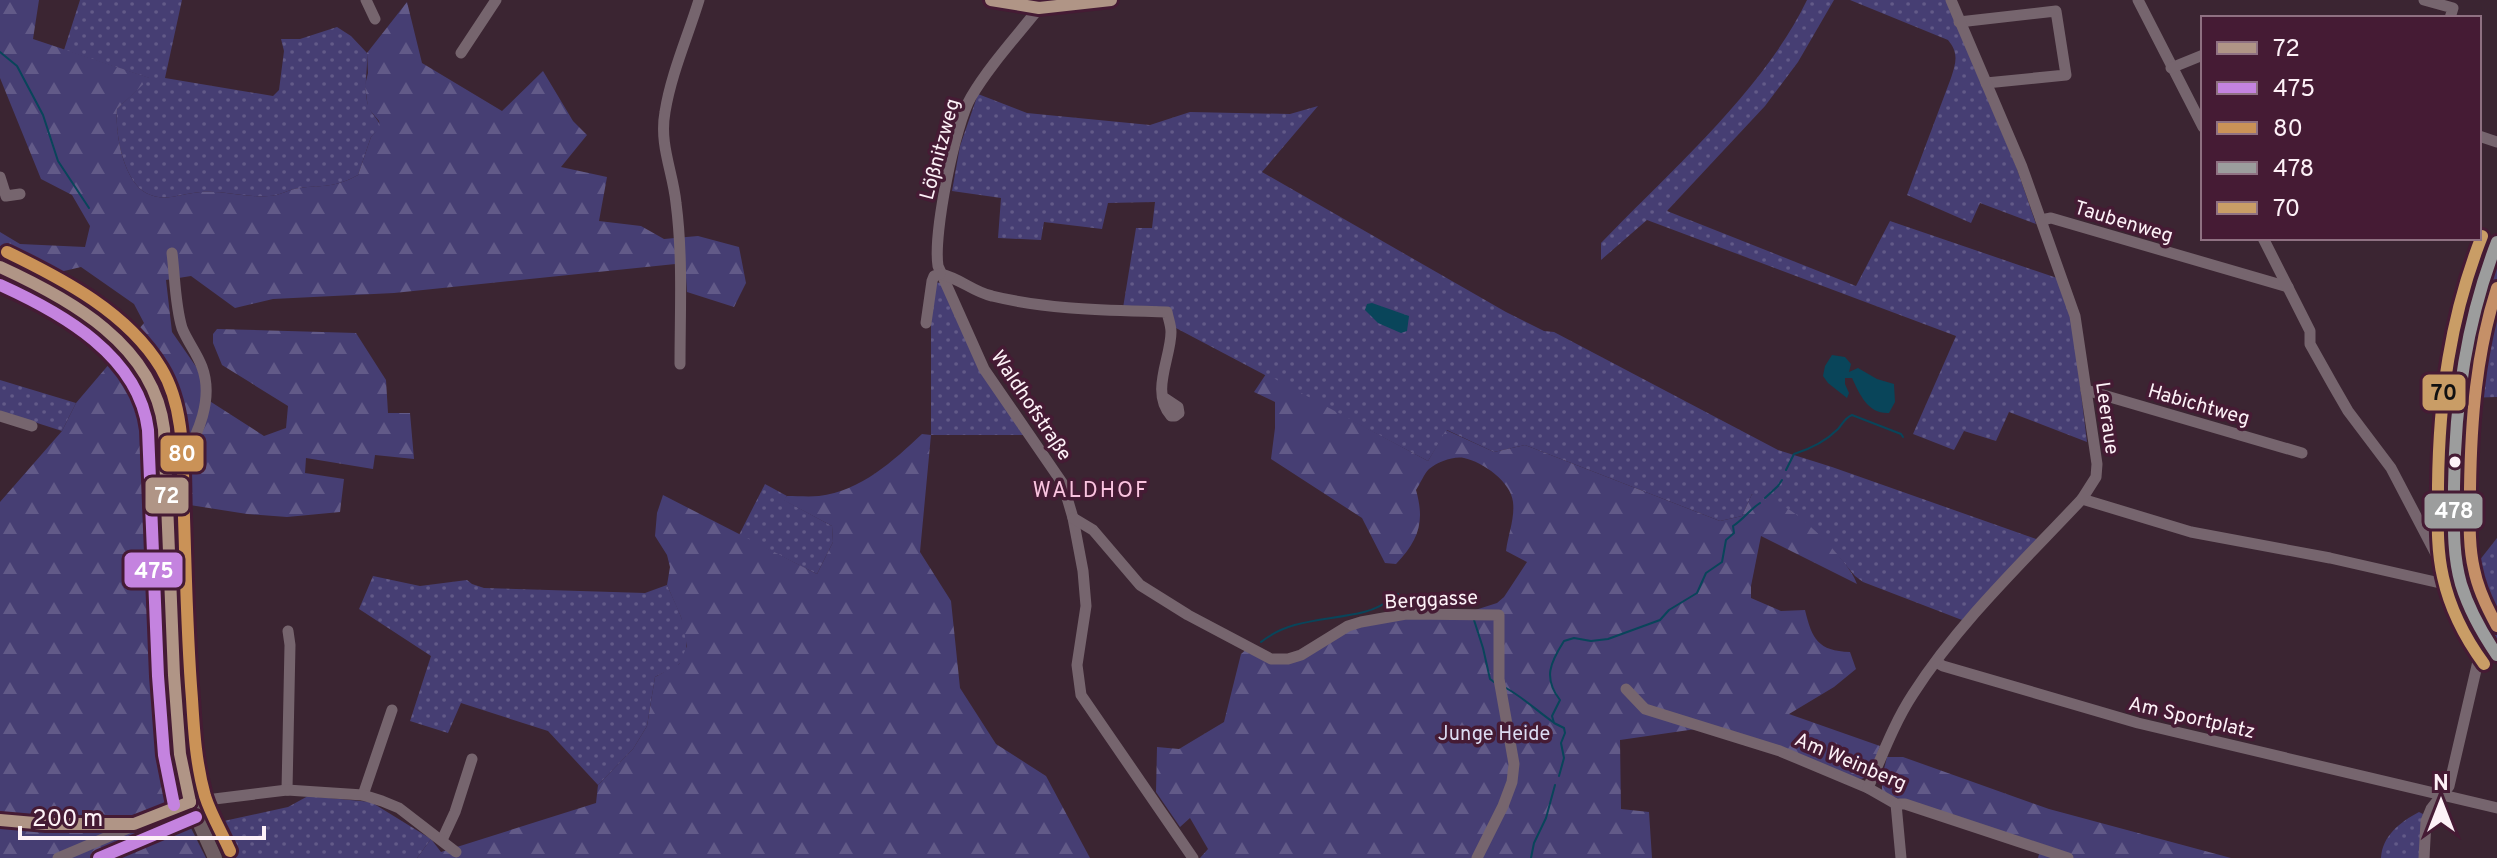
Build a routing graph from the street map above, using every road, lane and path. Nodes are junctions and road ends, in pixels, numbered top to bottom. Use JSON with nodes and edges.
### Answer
{"nodes":[{"id":1,"x":366,"y":0,"type":"edge"},
{"id":2,"x":496,"y":0,"type":"edge"},
{"id":3,"x":699,"y":0,"type":"edge"},
{"id":4,"x":991,"y":0,"type":"edge"},
{"id":5,"x":1111,"y":0,"type":"edge"},
{"id":6,"x":1951,"y":0,"type":"edge"},
{"id":7,"x":2138,"y":0,"type":"edge"},
{"id":8,"x":2424,"y":0,"type":"edge"},
{"id":9,"x":1040,"y":4,"type":"edge"},
{"id":10,"x":2451,"y":16,"type":"edge"},
{"id":11,"x":375,"y":19,"type":"dead end"},
{"id":12,"x":1959,"y":22,"type":"junction"},
{"id":13,"x":461,"y":53,"type":"dead end"},
{"id":14,"x":2201,"y":56,"type":"edge"},
{"id":15,"x":2171,"y":68,"type":"junction"},
{"id":16,"x":1986,"y":83,"type":"junction"},
{"id":17,"x":2201,"y":123,"type":"edge"},
{"id":18,"x":0,"y":177,"type":"edge"},
{"id":19,"x":20,"y":194,"type":"dead end"},
{"id":20,"x":2041,"y":220,"type":"junction"},
{"id":21,"x":2264,"y":240,"type":"edge"},
{"id":22,"x":2497,"y":242,"type":"edge"},
{"id":23,"x":172,"y":253,"type":"dead end"},
{"id":24,"x":0,"y":267,"type":"edge"},
{"id":25,"x":940,"y":274,"type":"junction"},
{"id":26,"x":2288,"y":287,"type":"junction"},
{"id":27,"x":926,"y":323,"type":"dead end"},
{"id":28,"x":680,"y":364,"type":"dead end"},
{"id":29,"x":2086,"y":390,"type":"junction"},
{"id":30,"x":1163,"y":397,"type":"dead end"},
{"id":31,"x":0,"y":416,"type":"edge"},
{"id":32,"x":32,"y":426,"type":"dead end"},
{"id":33,"x":2302,"y":453,"type":"dead end"},
{"id":34,"x":165,"y":466,"type":"junction"},
{"id":35,"x":2082,"y":499,"type":"junction"},
{"id":36,"x":1073,"y":518,"type":"junction"},
{"id":37,"x":2455,"y":560,"type":"junction"},
{"id":38,"x":2462,"y":588,"type":"junction"},
{"id":39,"x":288,"y":631,"type":"dead end"},
{"id":40,"x":2495,"y":651,"type":"edge"},
{"id":41,"x":1936,"y":662,"type":"junction"},
{"id":42,"x":1626,"y":689,"type":"dead end"},
{"id":43,"x":392,"y":710,"type":"dead end"},
{"id":44,"x":472,"y":759,"type":"dead end"},
{"id":45,"x":1868,"y":788,"type":"junction"},
{"id":46,"x":287,"y":790,"type":"junction"},
{"id":47,"x":363,"y":795,"type":"junction"},
{"id":48,"x":2443,"y":795,"type":"junction"},
{"id":49,"x":190,"y":802,"type":"junction"},
{"id":50,"x":1896,"y":804,"type":"junction"},
{"id":51,"x":2497,"y":808,"type":"edge"},
{"id":52,"x":0,"y":820,"type":"edge"},
{"id":53,"x":134,"y":824,"type":"junction"},
{"id":54,"x":442,"y":840,"type":"junction"},
{"id":55,"x":456,"y":852,"type":"dead end"},
{"id":56,"x":58,"y":858,"type":"edge"},
{"id":57,"x":215,"y":858,"type":"edge"},
{"id":58,"x":1193,"y":858,"type":"edge"},
{"id":59,"x":1477,"y":858,"type":"edge"},
{"id":60,"x":1901,"y":858,"type":"edge"},
{"id":61,"x":2068,"y":858,"type":"edge"},
{"id":62,"x":2424,"y":858,"type":"edge"}],
"edges":[{"from":1,"to":11,"type":"street"},
{"from":2,"to":13,"type":"street"},
{"from":3,"to":28,"type":"street"},
{"from":4,"to":9,"type":"street"},
{"from":5,"to":9,"type":"street"},
{"from":6,"to":12,"type":"street","name":"Leeraue"},
{"from":7,"to":15,"type":"street"},
{"from":8,"to":10,"type":"street"},
{"from":9,"to":25,"type":"street","name":"Lößnitzweg"},
{"from":12,"to":16,"type":"street","name":"Leeraue"},
{"from":12,"to":16,"type":"street"},
{"from":14,"to":15,"type":"street"},
{"from":15,"to":17,"type":"street"},
{"from":16,"to":20,"type":"street","name":"Leeraue"},
{"from":18,"to":19,"type":"street"},
{"from":20,"to":26,"type":"street","name":"Taubenweg"},
{"from":20,"to":29,"type":"street","name":"Leeraue"},
{"from":21,"to":26,"type":"street"},
{"from":22,"to":37,"type":"main road"},
{"from":23,"to":34,"type":"street"},
{"from":24,"to":34,"type":"main road"},
{"from":25,"to":27,"type":"street","name":"Lößnitzweg"},
{"from":25,"to":30,"type":"street"},
{"from":25,"to":36,"type":"street","name":"Waldhofstraße"},
{"from":26,"to":37,"type":"street"},
{"from":29,"to":33,"type":"street","name":"Habichtweg"},
{"from":29,"to":35,"type":"street","name":"Leeraue"},
{"from":31,"to":32,"type":"street"},
{"from":34,"to":49,"type":"main road"},
{"from":35,"to":38,"type":"street"},
{"from":35,"to":41,"type":"street","name":"Leeraue"},
{"from":36,"to":58,"type":"street","name":"Waldhofstraße"},
{"from":36,"to":59,"type":"street","name":"Berggasse"},
{"from":37,"to":38,"type":"main road"},
{"from":38,"to":40,"type":"main road"},
{"from":39,"to":46,"type":"street"},
{"from":40,"to":48,"type":"street"},
{"from":41,"to":45,"type":"street","name":"Leeraue"},
{"from":41,"to":48,"type":"street","name":"Am Sportplatz"},
{"from":42,"to":45,"type":"street","name":"Am Weinberg"},
{"from":43,"to":47,"type":"street"},
{"from":44,"to":54,"type":"street"},
{"from":45,"to":50,"type":"street","name":"Am Weinberg"},
{"from":46,"to":47,"type":"street"},
{"from":46,"to":49,"type":"street"},
{"from":47,"to":54,"type":"street"},
{"from":48,"to":51,"type":"street","name":"Am Sportplatz"},
{"from":48,"to":62,"type":"street"},
{"from":49,"to":53,"type":"street"},
{"from":49,"to":57,"type":"main road"},
{"from":50,"to":60,"type":"street"},
{"from":50,"to":61,"type":"street","name":"Am Weinberg"},
{"from":52,"to":53,"type":"street"},
{"from":53,"to":56,"type":"street"},
{"from":54,"to":55,"type":"street"}]}
